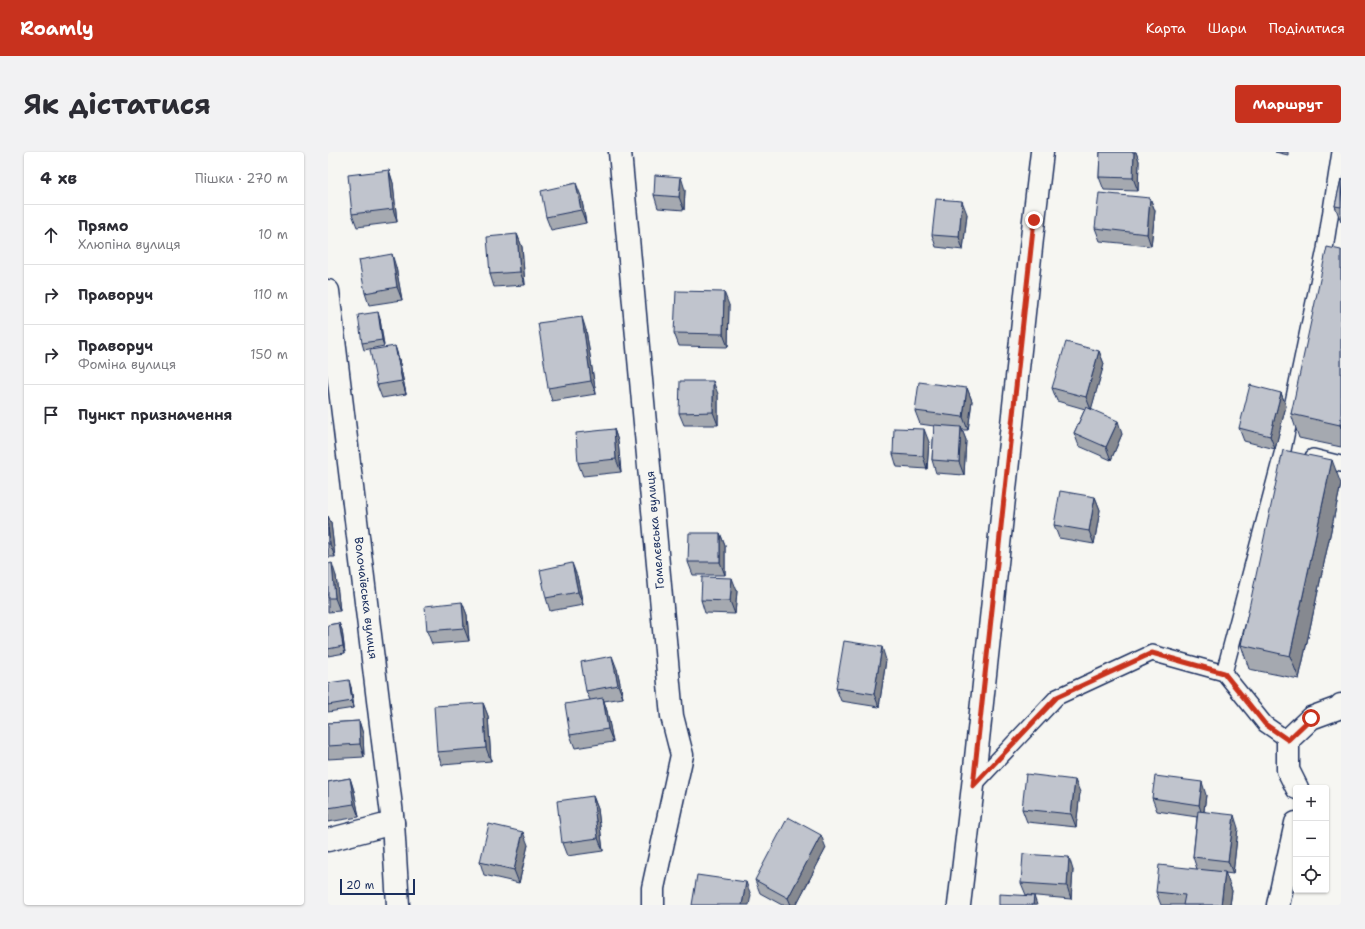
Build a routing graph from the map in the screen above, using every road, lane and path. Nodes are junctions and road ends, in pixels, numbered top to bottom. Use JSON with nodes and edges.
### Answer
{"nodes":[{"id":1,"x":620,"y":152,"type":"edge"},
{"id":2,"x":1042,"y":152,"type":"edge"},
{"id":3,"x":1340,"y":152,"type":"edge"},
{"id":4,"x":1325,"y":249,"type":"junction"},
{"id":5,"x":1341,"y":252,"type":"edge"},
{"id":6,"x":328,"y":291,"type":"edge"},
{"id":7,"x":1282,"y":450,"type":"junction"},
{"id":8,"x":1341,"y":464,"type":"edge"},
{"id":9,"x":1224,"y":673,"type":"junction"},
{"id":10,"x":1341,"y":705,"type":"edge"},
{"id":11,"x":1288,"y":740,"type":"junction"},
{"id":12,"x":1296,"y":785,"type":"edge"},
{"id":13,"x":973,"y":786,"type":"junction"},
{"id":14,"x":393,"y":823,"type":"junction"},
{"id":15,"x":1293,"y":837,"type":"edge"},
{"id":16,"x":328,"y":840,"type":"edge"},
{"id":17,"x":398,"y":905,"type":"edge"},
{"id":18,"x":653,"y":905,"type":"edge"},
{"id":19,"x":959,"y":905,"type":"edge"},
{"id":20,"x":1278,"y":905,"type":"edge"}],
"edges":[{"from":1,"to":18,"type":"street","name":"Гомелєвська вулиця"},
{"from":2,"to":13,"type":"street"},
{"from":3,"to":4,"type":"lane"},
{"from":4,"to":5,"type":"lane"},
{"from":4,"to":7,"type":"lane"},
{"from":6,"to":14,"type":"street","name":"Волочаївська вулиця"},
{"from":7,"to":8,"type":"lane"},
{"from":7,"to":9,"type":"lane"},
{"from":9,"to":11,"type":"lane"},
{"from":9,"to":13,"type":"lane"},
{"from":10,"to":11,"type":"street"},
{"from":11,"to":12,"type":"street"},
{"from":13,"to":19,"type":"street"},
{"from":14,"to":16,"type":"street"},
{"from":14,"to":17,"type":"street","name":"Волочаївська вулиця"},
{"from":15,"to":20,"type":"street"}]}
